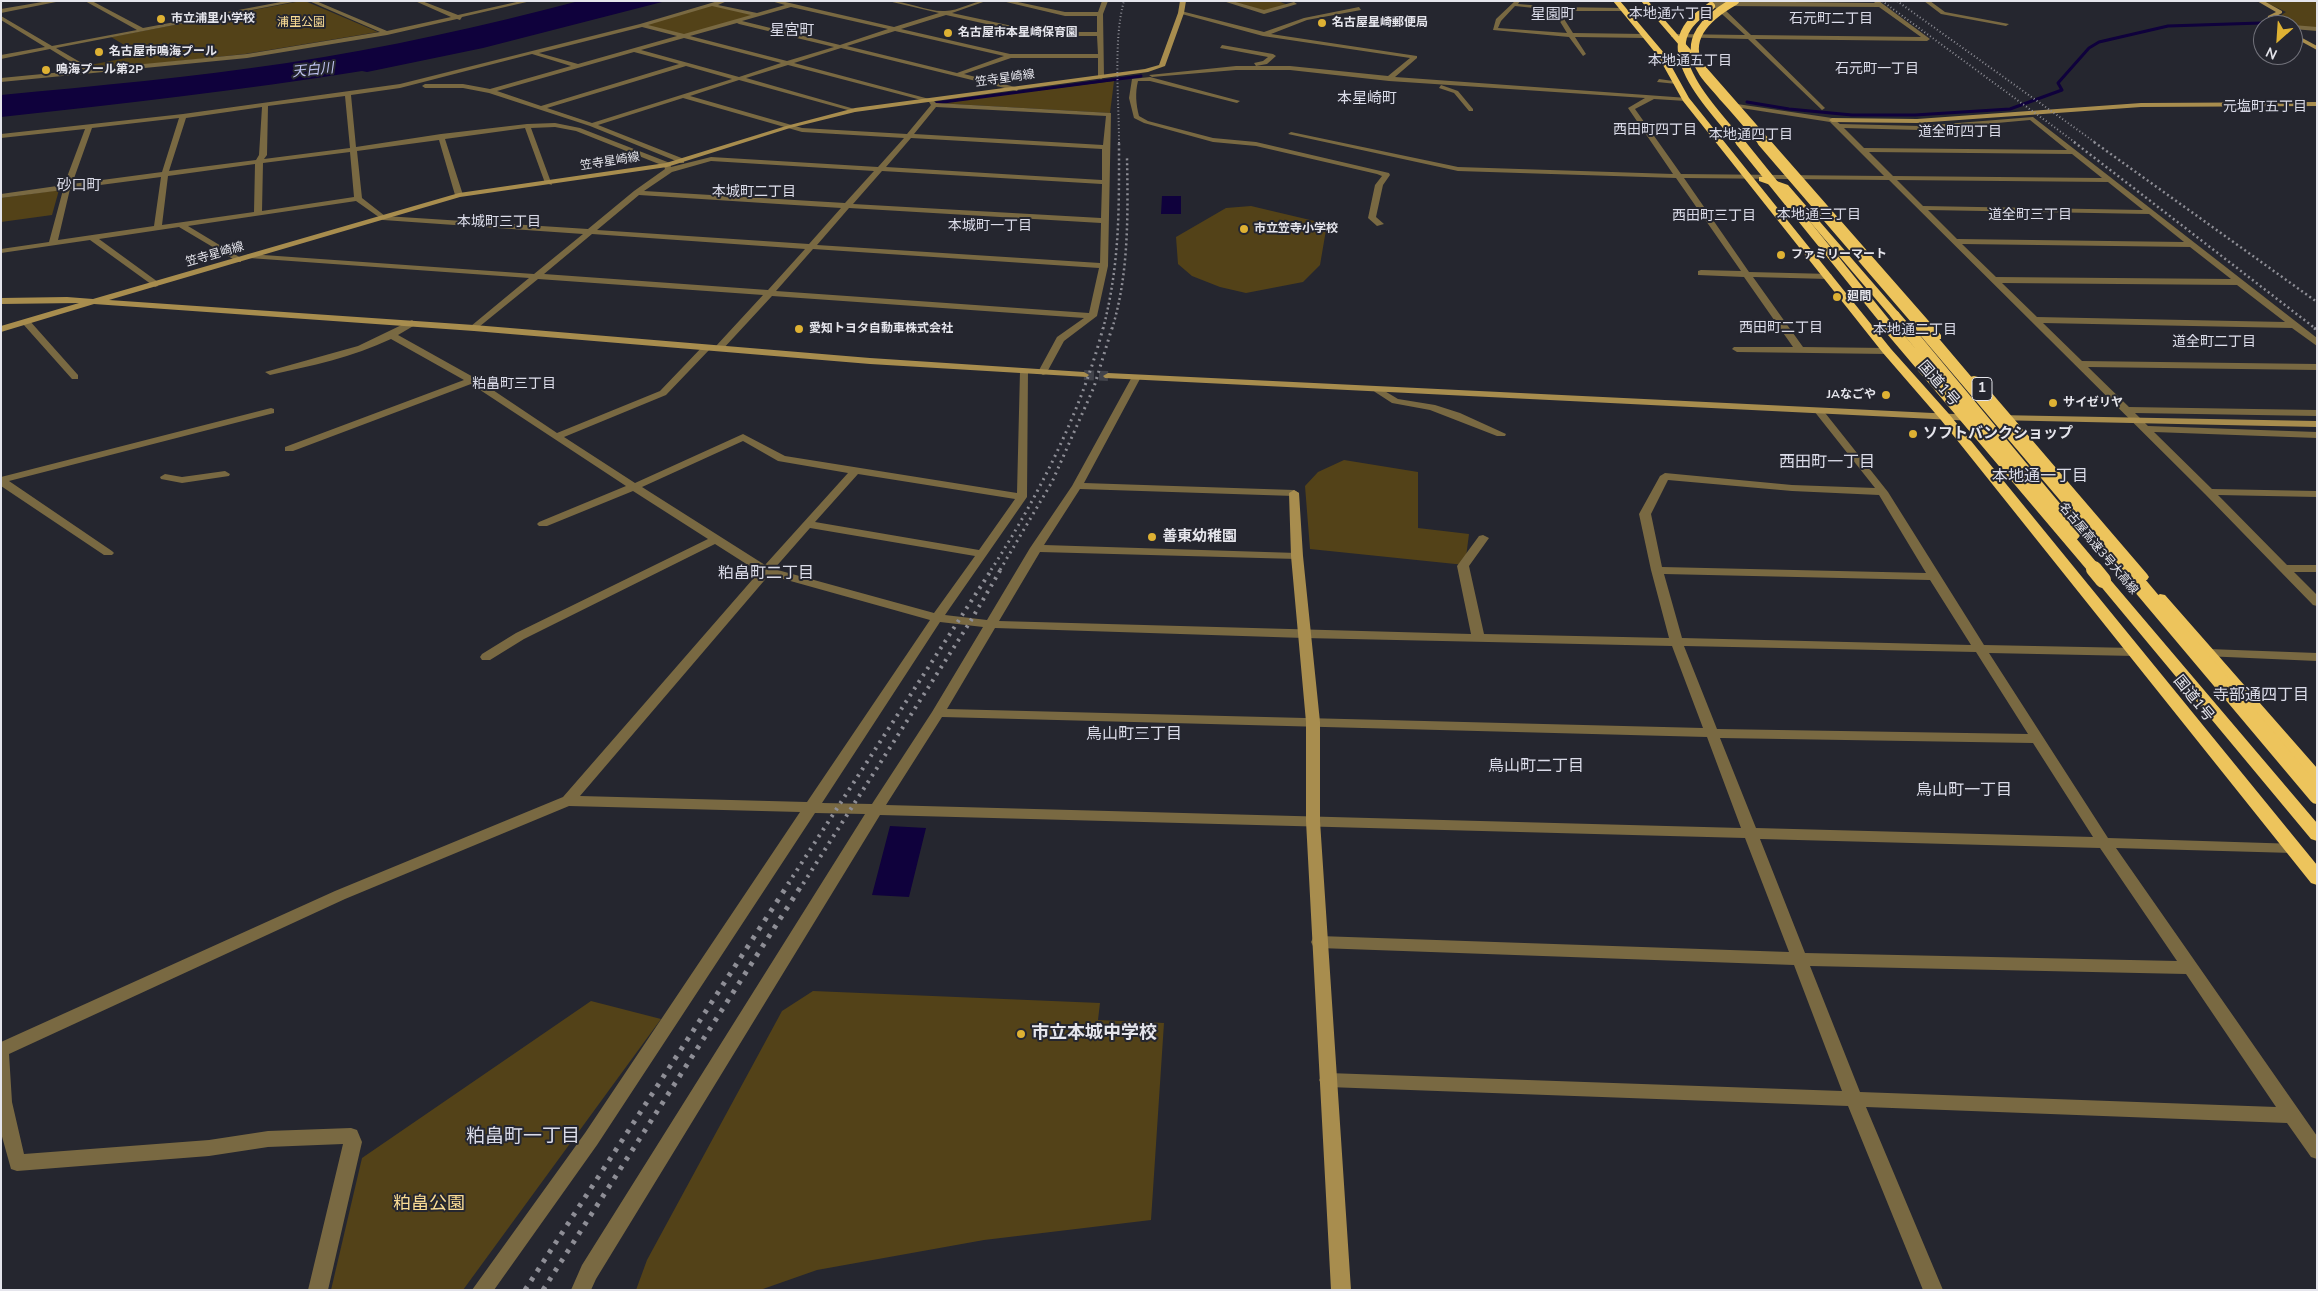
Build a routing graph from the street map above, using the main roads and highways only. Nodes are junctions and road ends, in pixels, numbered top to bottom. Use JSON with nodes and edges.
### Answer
{"nodes":[{"id":1,"x":1644,"y":1,"type":"edge"},
{"id":2,"x":1735,"y":1,"type":"edge"},
{"id":3,"x":1715,"y":2,"type":"edge"},
{"id":4,"x":1619,"y":5,"type":"edge"},
{"id":5,"x":1737,"y":110,"type":"junction"},
{"id":6,"x":1750,"y":177,"type":"junction"},
{"id":7,"x":2103,"y":580,"type":"junction"},
{"id":8,"x":2317,"y":779,"type":"edge"},
{"id":9,"x":2317,"y":796,"type":"edge"},
{"id":10,"x":2317,"y":835,"type":"edge"},
{"id":11,"x":2317,"y":878,"type":"edge"}],
"edges":[{"from":1,"to":5,"type":"highway","name":"国道1号","number":"1"},
{"from":2,"to":5,"type":"highway","bridge":true},
{"from":3,"to":7,"type":"highway","name":"名古屋高速3号大高線","bridge":true},
{"from":4,"to":6,"type":"highway","name":"国道1号"},
{"from":5,"to":8,"type":"highway","name":"国道1号","number":"1"},
{"from":5,"to":9,"type":"highway","name":"名古屋高速3号大高線","bridge":true},
{"from":6,"to":7,"type":"highway","bridge":true},
{"from":6,"to":11,"type":"highway","name":"国道1号"},
{"from":7,"to":10,"type":"highway","name":"名古屋高速3号大高線"}]}
